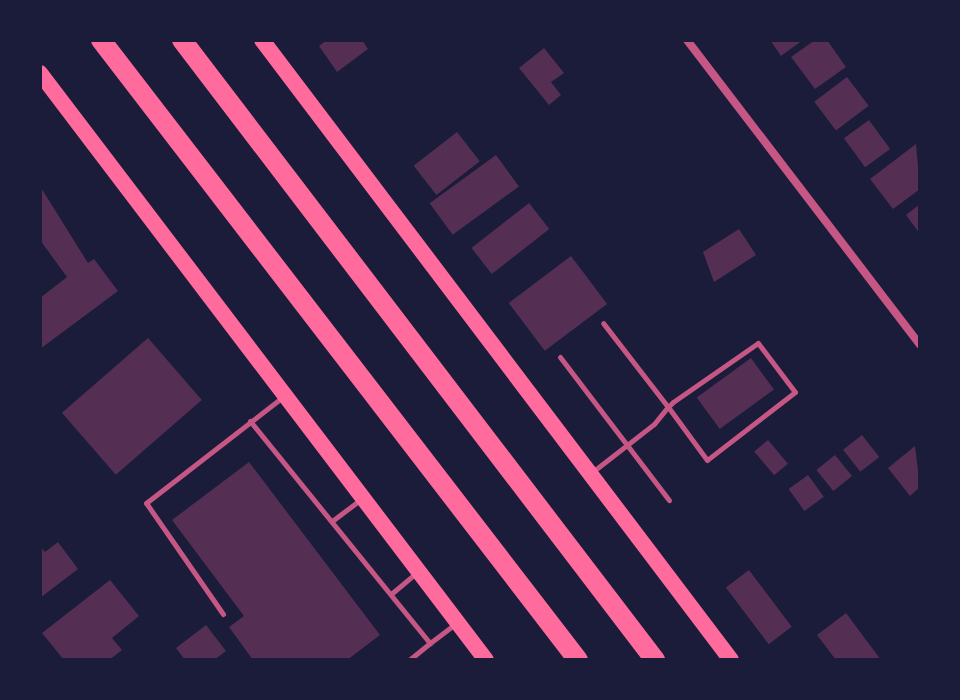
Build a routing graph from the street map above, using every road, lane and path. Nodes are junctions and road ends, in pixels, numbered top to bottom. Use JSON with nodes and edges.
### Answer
{"nodes":[{"id":1,"x":101,"y":40,"type":"edge"},
{"id":2,"x":182,"y":40,"type":"edge"},
{"id":3,"x":262,"y":40,"type":"edge"},
{"id":4,"x":687,"y":40,"type":"edge"},
{"id":5,"x":40,"y":73,"type":"edge"},
{"id":6,"x":603,"y":323,"type":"dead end"},
{"id":7,"x":920,"y":345,"type":"edge"},
{"id":8,"x":560,"y":357,"type":"dead end"},
{"id":9,"x":285,"y":396,"type":"junction"},
{"id":10,"x":668,"y":407,"type":"junction"},
{"id":11,"x":250,"y":421,"type":"junction"},
{"id":12,"x":627,"y":445,"type":"junction"},
{"id":13,"x":590,"y":474,"type":"junction"},
{"id":14,"x":363,"y":498,"type":"junction"},
{"id":15,"x":669,"y":500,"type":"dead end"},
{"id":16,"x":332,"y":521,"type":"junction"},
{"id":17,"x":502,"y":561,"type":"junction"},
{"id":18,"x":418,"y":571,"type":"junction"},
{"id":19,"x":391,"y":594,"type":"junction"},
{"id":20,"x":223,"y":614,"type":"dead end"},
{"id":21,"x":457,"y":623,"type":"junction"},
{"id":22,"x":430,"y":643,"type":"junction"},
{"id":23,"x":409,"y":660,"type":"edge"},
{"id":24,"x":486,"y":660,"type":"edge"},
{"id":25,"x":568,"y":660,"type":"edge"},
{"id":26,"x":578,"y":660,"type":"edge"},
{"id":27,"x":655,"y":660,"type":"edge"},
{"id":28,"x":731,"y":660,"type":"edge"}],
"edges":[{"from":1,"to":17,"type":"highway"},
{"from":2,"to":27,"type":"highway"},
{"from":3,"to":13,"type":"main road"},
{"from":4,"to":7,"type":"street"},
{"from":5,"to":9,"type":"main road"},
{"from":6,"to":10,"type":"lane"},
{"from":8,"to":12,"type":"lane"},
{"from":9,"to":11,"type":"lane"},
{"from":9,"to":14,"type":"main road"},
{"from":10,"to":10,"type":"lane"},
{"from":10,"to":12,"type":"lane"},
{"from":11,"to":16,"type":"lane"},
{"from":11,"to":20,"type":"lane"},
{"from":12,"to":13,"type":"lane"},
{"from":12,"to":15,"type":"lane"},
{"from":13,"to":28,"type":"main road"},
{"from":14,"to":16,"type":"lane"},
{"from":14,"to":18,"type":"main road"},
{"from":16,"to":19,"type":"lane"},
{"from":17,"to":25,"type":"highway"},
{"from":17,"to":26,"type":"highway"},
{"from":18,"to":19,"type":"lane"},
{"from":18,"to":21,"type":"main road"},
{"from":19,"to":22,"type":"lane"},
{"from":21,"to":22,"type":"lane"},
{"from":21,"to":24,"type":"main road"},
{"from":22,"to":23,"type":"lane"}]}
